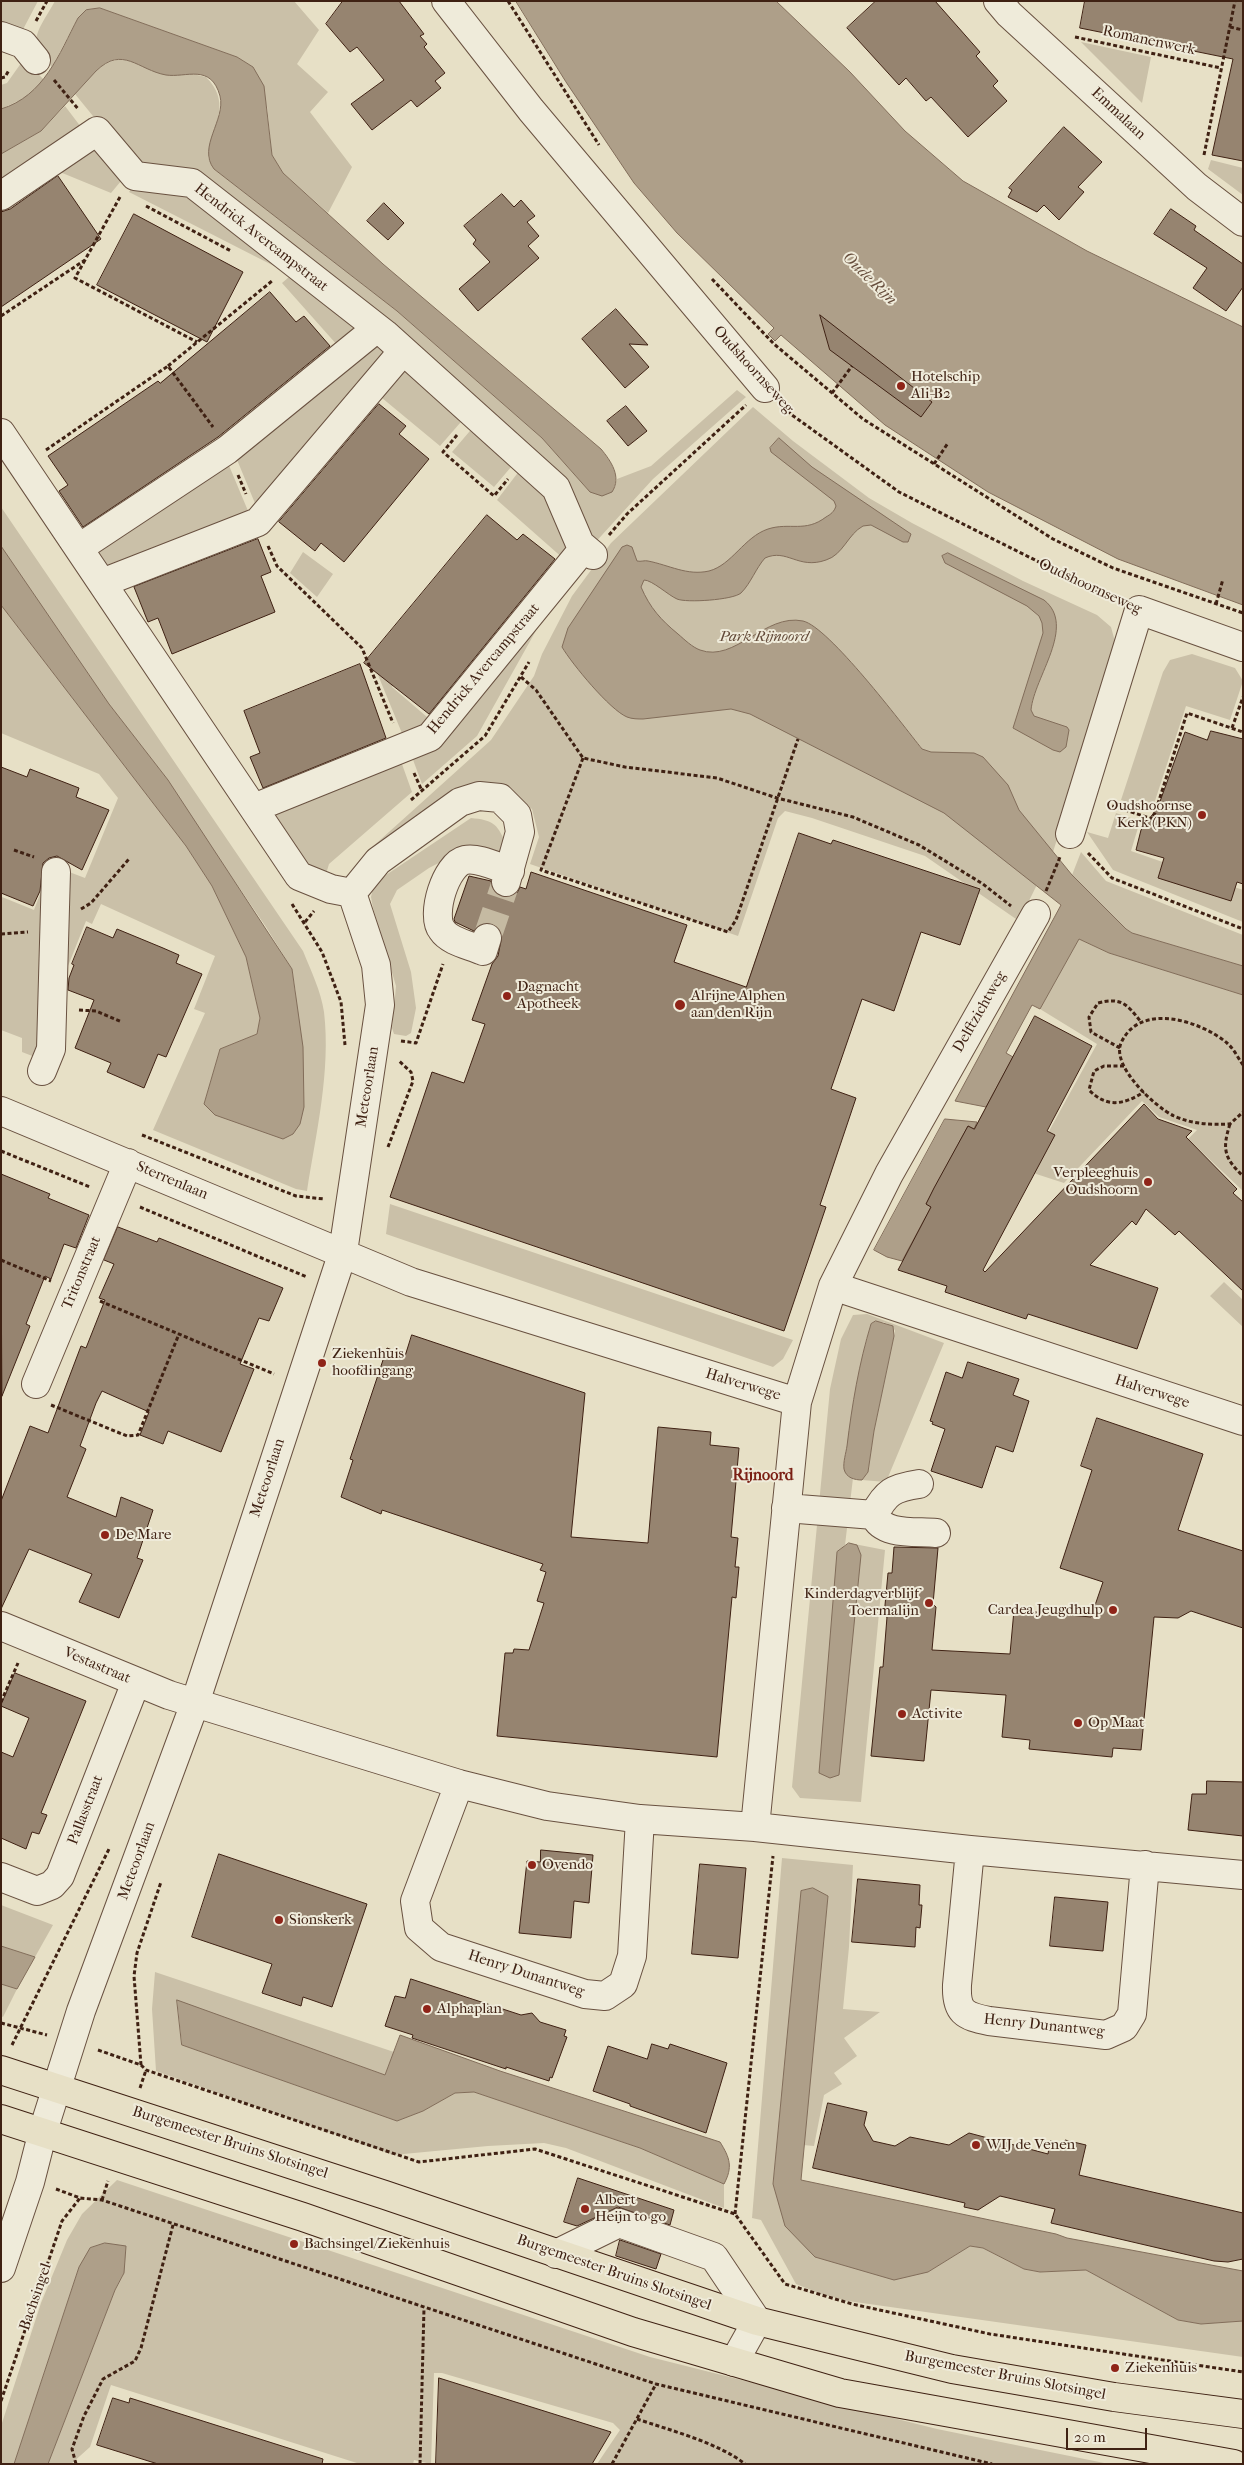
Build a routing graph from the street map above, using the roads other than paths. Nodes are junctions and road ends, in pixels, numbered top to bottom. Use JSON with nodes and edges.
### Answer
{"nodes":[{"id":1,"x":446,"y":1,"type":"edge"},
{"id":2,"x":1009,"y":5,"type":"edge"},
{"id":3,"x":1,"y":36,"type":"edge"},
{"id":4,"x":36,"y":60,"type":"road end"},
{"id":5,"x":1,"y":196,"type":"edge"},
{"id":6,"x":1243,"y":222,"type":"edge"},
{"id":7,"x":376,"y":328,"type":"junction"},
{"id":8,"x":403,"y":351,"type":"junction"},
{"id":9,"x":765,"y":388,"type":"road end"},
{"id":10,"x":1,"y":433,"type":"edge"},
{"id":11,"x":79,"y":548,"type":"junction"},
{"id":12,"x":102,"y":583,"type":"junction"},
{"id":13,"x":1243,"y":647,"type":"edge"},
{"id":14,"x":254,"y":808,"type":"junction"},
{"id":15,"x":1070,"y":834,"type":"road end"},
{"id":16,"x":56,"y":872,"type":"dead end"},
{"id":17,"x":352,"y":893,"type":"junction"},
{"id":18,"x":1034,"y":918,"type":"road end"},
{"id":19,"x":485,"y":944,"type":"dead end"},
{"id":20,"x":42,"y":1071,"type":"dead end"},
{"id":21,"x":1,"y":1111,"type":"edge"},
{"id":22,"x":128,"y":1163,"type":"junction"},
{"id":23,"x":342,"y":1252,"type":"junction"},
{"id":24,"x":833,"y":1286,"type":"junction"},
{"id":25,"x":36,"y":1384,"type":"road end"},
{"id":26,"x":797,"y":1402,"type":"junction"},
{"id":27,"x":1243,"y":1421,"type":"edge"},
{"id":28,"x":919,"y":1484,"type":"dead end"},
{"id":29,"x":786,"y":1508,"type":"junction"},
{"id":30,"x":874,"y":1516,"type":"junction"},
{"id":31,"x":936,"y":1533,"type":"dead end"},
{"id":32,"x":1,"y":1626,"type":"edge"},
{"id":33,"x":136,"y":1682,"type":"junction"},
{"id":34,"x":195,"y":1703,"type":"junction"},
{"id":35,"x":459,"y":1784,"type":"junction"},
{"id":36,"x":640,"y":1819,"type":"junction"},
{"id":37,"x":766,"y":1828,"type":"junction"},
{"id":38,"x":970,"y":1850,"type":"junction"},
{"id":39,"x":1145,"y":1865,"type":"junction"},
{"id":40,"x":1243,"y":1875,"type":"edge"},
{"id":41,"x":1,"y":1877,"type":"edge"},
{"id":42,"x":1,"y":2070,"type":"edge"},
{"id":43,"x":58,"y":2087,"type":"junction"},
{"id":44,"x":1,"y":2119,"type":"edge"},
{"id":45,"x":43,"y":2131,"type":"junction"},
{"id":46,"x":556,"y":2254,"type":"junction"},
{"id":47,"x":1,"y":2268,"type":"edge"},
{"id":48,"x":757,"y":2322,"type":"junction"},
{"id":49,"x":734,"y":2362,"type":"junction"},
{"id":50,"x":1243,"y":2414,"type":"edge"},
{"id":51,"x":1234,"y":2464,"type":"edge"}],
"edges":[{"from":1,"to":9,"type":"street","name":"Oudshoornseweg"},
{"from":2,"to":6,"type":"street","name":"Emmalaan"},
{"from":3,"to":4,"type":"street"},
{"from":5,"to":7,"type":"street","name":"Hendrick Avercampstraat"},
{"from":7,"to":8,"type":"street","name":"Hendrick Avercampstraat"},
{"from":7,"to":11,"type":"street"},
{"from":8,"to":12,"type":"street"},
{"from":8,"to":14,"type":"street","name":"Hendrick Avercampstraat"},
{"from":10,"to":11,"type":"street"},
{"from":11,"to":12,"type":"street"},
{"from":12,"to":14,"type":"street"},
{"from":13,"to":15,"type":"street","name":"Oudshoornseweg"},
{"from":14,"to":17,"type":"street"},
{"from":16,"to":20,"type":"street"},
{"from":17,"to":19,"type":"street"},
{"from":17,"to":23,"type":"street","name":"Meteoorlaan"},
{"from":18,"to":24,"type":"street","name":"Delftzichtweg"},
{"from":21,"to":22,"type":"street","name":"Sterrenlaan"},
{"from":22,"to":23,"type":"street","name":"Sterrenlaan"},
{"from":22,"to":25,"type":"street","name":"Tritonstraat"},
{"from":23,"to":26,"type":"street","name":"Halverwege"},
{"from":23,"to":34,"type":"street","name":"Meteoorlaan"},
{"from":24,"to":26,"type":"street","name":"Delftzichtweg"},
{"from":24,"to":27,"type":"street","name":"Halverwege"},
{"from":26,"to":29,"type":"street","name":"Halverwege"},
{"from":28,"to":30,"type":"street"},
{"from":29,"to":30,"type":"street"},
{"from":29,"to":37,"type":"street","name":"Halverwege"},
{"from":30,"to":31,"type":"street"},
{"from":32,"to":33,"type":"street","name":"Vestastraat"},
{"from":33,"to":34,"type":"street","name":"Vestastraat"},
{"from":33,"to":41,"type":"street","name":"Pallasstraat"},
{"from":34,"to":35,"type":"street"},
{"from":34,"to":43,"type":"street","name":"Meteoorlaan"},
{"from":35,"to":36,"type":"street"},
{"from":35,"to":36,"type":"street","name":"Henry Dunantweg"},
{"from":36,"to":37,"type":"street"},
{"from":37,"to":38,"type":"street"},
{"from":38,"to":39,"type":"street"},
{"from":38,"to":39,"type":"street","name":"Henry Dunantweg"},
{"from":39,"to":40,"type":"street"},
{"from":42,"to":43,"type":"main road","name":"Burgemeester Bruins Slotsingel"},
{"from":43,"to":45,"type":"street","name":"Meteoorlaan"},
{"from":43,"to":46,"type":"main road","name":"Burgemeester Bruins Slotsingel"},
{"from":44,"to":45,"type":"main road"},
{"from":45,"to":47,"type":"street"},
{"from":45,"to":49,"type":"main road"},
{"from":46,"to":48,"type":"main road","name":"Burgemeester Bruins Slotsingel"},
{"from":46,"to":48,"type":"street"},
{"from":48,"to":49,"type":"street"},
{"from":48,"to":50,"type":"main road","name":"Burgemeester Bruins Slotsingel"},
{"from":49,"to":51,"type":"main road"}]}
